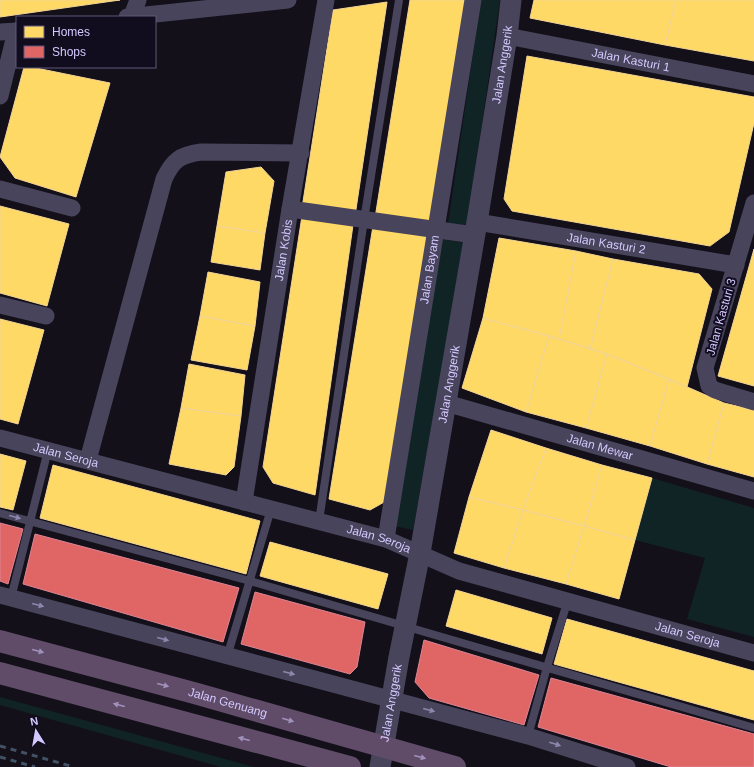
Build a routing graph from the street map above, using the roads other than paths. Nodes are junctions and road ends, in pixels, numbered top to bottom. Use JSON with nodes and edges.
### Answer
{"nodes":[{"id":1,"x":138,"y":0,"type":"edge"},
{"id":2,"x":288,"y":0,"type":"edge"},
{"id":3,"x":326,"y":0,"type":"edge"},
{"id":4,"x":399,"y":0,"type":"edge"},
{"id":5,"x":473,"y":0,"type":"edge"},
{"id":6,"x":511,"y":0,"type":"edge"},
{"id":7,"x":130,"y":16,"type":"edge"},
{"id":8,"x":138,"y":16,"type":"edge"},
{"id":9,"x":11,"y":31,"type":"edge"},
{"id":10,"x":507,"y":36,"type":"junction"},
{"id":11,"x":754,"y":84,"type":"edge"},
{"id":12,"x":0,"y":96,"type":"edge"},
{"id":13,"x":300,"y":153,"type":"junction"},
{"id":14,"x":0,"y":189,"type":"edge"},
{"id":15,"x":754,"y":202,"type":"edge"},
{"id":16,"x":72,"y":208,"type":"dead end"},
{"id":17,"x":290,"y":209,"type":"junction"},
{"id":18,"x":364,"y":220,"type":"junction"},
{"id":19,"x":476,"y":228,"type":"junction"},
{"id":20,"x":436,"y":230,"type":"junction"},
{"id":21,"x":736,"y":265,"type":"junction"},
{"id":22,"x":0,"y":305,"type":"edge"},
{"id":23,"x":46,"y":316,"type":"dead end"},
{"id":24,"x":754,"y":402,"type":"edge"},
{"id":25,"x":446,"y":403,"type":"junction"},
{"id":26,"x":0,"y":438,"type":"edge"},
{"id":27,"x":48,"y":450,"type":"junction"},
{"id":28,"x":88,"y":460,"type":"junction"},
{"id":29,"x":754,"y":491,"type":"edge"},
{"id":30,"x":244,"y":502,"type":"junction"},
{"id":31,"x":270,"y":509,"type":"junction"},
{"id":32,"x":0,"y":513,"type":"edge"},
{"id":33,"x":31,"y":522,"type":"junction"},
{"id":34,"x":319,"y":522,"type":"junction"},
{"id":35,"x":386,"y":539,"type":"junction"},
{"id":36,"x":420,"y":553,"type":"junction"},
{"id":37,"x":250,"y":581,"type":"junction"},
{"id":38,"x":6,"y":597,"type":"edge"},
{"id":39,"x":568,"y":600,"type":"junction"},
{"id":40,"x":406,"y":626,"type":"junction"},
{"id":41,"x":0,"y":641,"type":"edge"},
{"id":42,"x":754,"y":653,"type":"edge"},
{"id":43,"x":227,"y":657,"type":"junction"},
{"id":44,"x":546,"y":667,"type":"junction"},
{"id":45,"x":0,"y":673,"type":"edge"},
{"id":46,"x":392,"y":700,"type":"junction"},
{"id":47,"x":754,"y":728,"type":"edge"},
{"id":48,"x":528,"y":736,"type":"junction"},
{"id":49,"x":382,"y":757,"type":"edge"},
{"id":50,"x":350,"y":767,"type":"edge"},
{"id":51,"x":455,"y":767,"type":"edge"},
{"id":52,"x":627,"y":767,"type":"edge"}],
"edges":[{"from":1,"to":7,"type":"street"},
{"from":2,"to":8,"type":"street"},
{"from":3,"to":13,"type":"street","name":"Jalan Kobis"},
{"from":4,"to":18,"type":"lane"},
{"from":5,"to":20,"type":"street","name":"Jalan Bayam"},
{"from":6,"to":10,"type":"street","name":"Jalan Anggerik"},
{"from":9,"to":12,"type":"street"},
{"from":10,"to":11,"type":"street","name":"Jalan Kasturi 1"},
{"from":10,"to":19,"type":"street","name":"Jalan Anggerik"},
{"from":13,"to":17,"type":"street","name":"Jalan Kobis"},
{"from":13,"to":28,"type":"street"},
{"from":14,"to":16,"type":"street"},
{"from":15,"to":21,"type":"street","name":"Jalan Kasturi 3"},
{"from":17,"to":18,"type":"street","name":"Jalan Kasturi 2"},
{"from":17,"to":30,"type":"street","name":"Jalan Kobis"},
{"from":18,"to":20,"type":"street","name":"Jalan Kasturi 2"},
{"from":18,"to":34,"type":"lane"},
{"from":19,"to":20,"type":"street","name":"Jalan Kasturi 2"},
{"from":19,"to":21,"type":"street","name":"Jalan Kasturi 2"},
{"from":19,"to":25,"type":"street","name":"Jalan Anggerik"},
{"from":20,"to":35,"type":"street","name":"Jalan Bayam"},
{"from":21,"to":24,"type":"street","name":"Jalan Kasturi 3"},
{"from":22,"to":23,"type":"street"},
{"from":25,"to":29,"type":"street","name":"Jalan Mewar"},
{"from":25,"to":36,"type":"street","name":"Jalan Anggerik"},
{"from":26,"to":27,"type":"street","name":"Jalan Seroja"},
{"from":27,"to":28,"type":"street","name":"Jalan Seroja"},
{"from":27,"to":33,"type":"lane"},
{"from":28,"to":30,"type":"street","name":"Jalan Seroja"},
{"from":30,"to":31,"type":"street","name":"Jalan Seroja"},
{"from":31,"to":34,"type":"street","name":"Jalan Seroja"},
{"from":31,"to":37,"type":"lane"},
{"from":32,"to":33,"type":"lane","one_way":true},
{"from":33,"to":37,"type":"lane"},
{"from":33,"to":38,"type":"lane"},
{"from":34,"to":35,"type":"street","name":"Jalan Seroja"},
{"from":35,"to":36,"type":"street","name":"Jalan Seroja"},
{"from":36,"to":39,"type":"street","name":"Jalan Seroja"},
{"from":36,"to":40,"type":"street","name":"Jalan Anggerik"},
{"from":37,"to":40,"type":"lane"},
{"from":37,"to":43,"type":"lane"},
{"from":38,"to":43,"type":"street","one_way":true},
{"from":39,"to":42,"type":"street","name":"Jalan Seroja"},
{"from":39,"to":44,"type":"lane"},
{"from":40,"to":44,"type":"lane"},
{"from":40,"to":46,"type":"street","name":"Jalan Anggerik"},
{"from":41,"to":49,"type":"highway","name":"Jalan Genuang","one_way":true},
{"from":43,"to":46,"type":"street","one_way":true},
{"from":44,"to":47,"type":"lane"},
{"from":44,"to":48,"type":"lane"},
{"from":50,"to":45,"type":"highway","one_way":true},
{"from":46,"to":48,"type":"street","one_way":true},
{"from":46,"to":49,"type":"street","name":"Jalan Anggerik"},
{"from":48,"to":52,"type":"street","one_way":true},
{"from":49,"to":51,"type":"highway","name":"Jalan Genuang","one_way":true}]}
